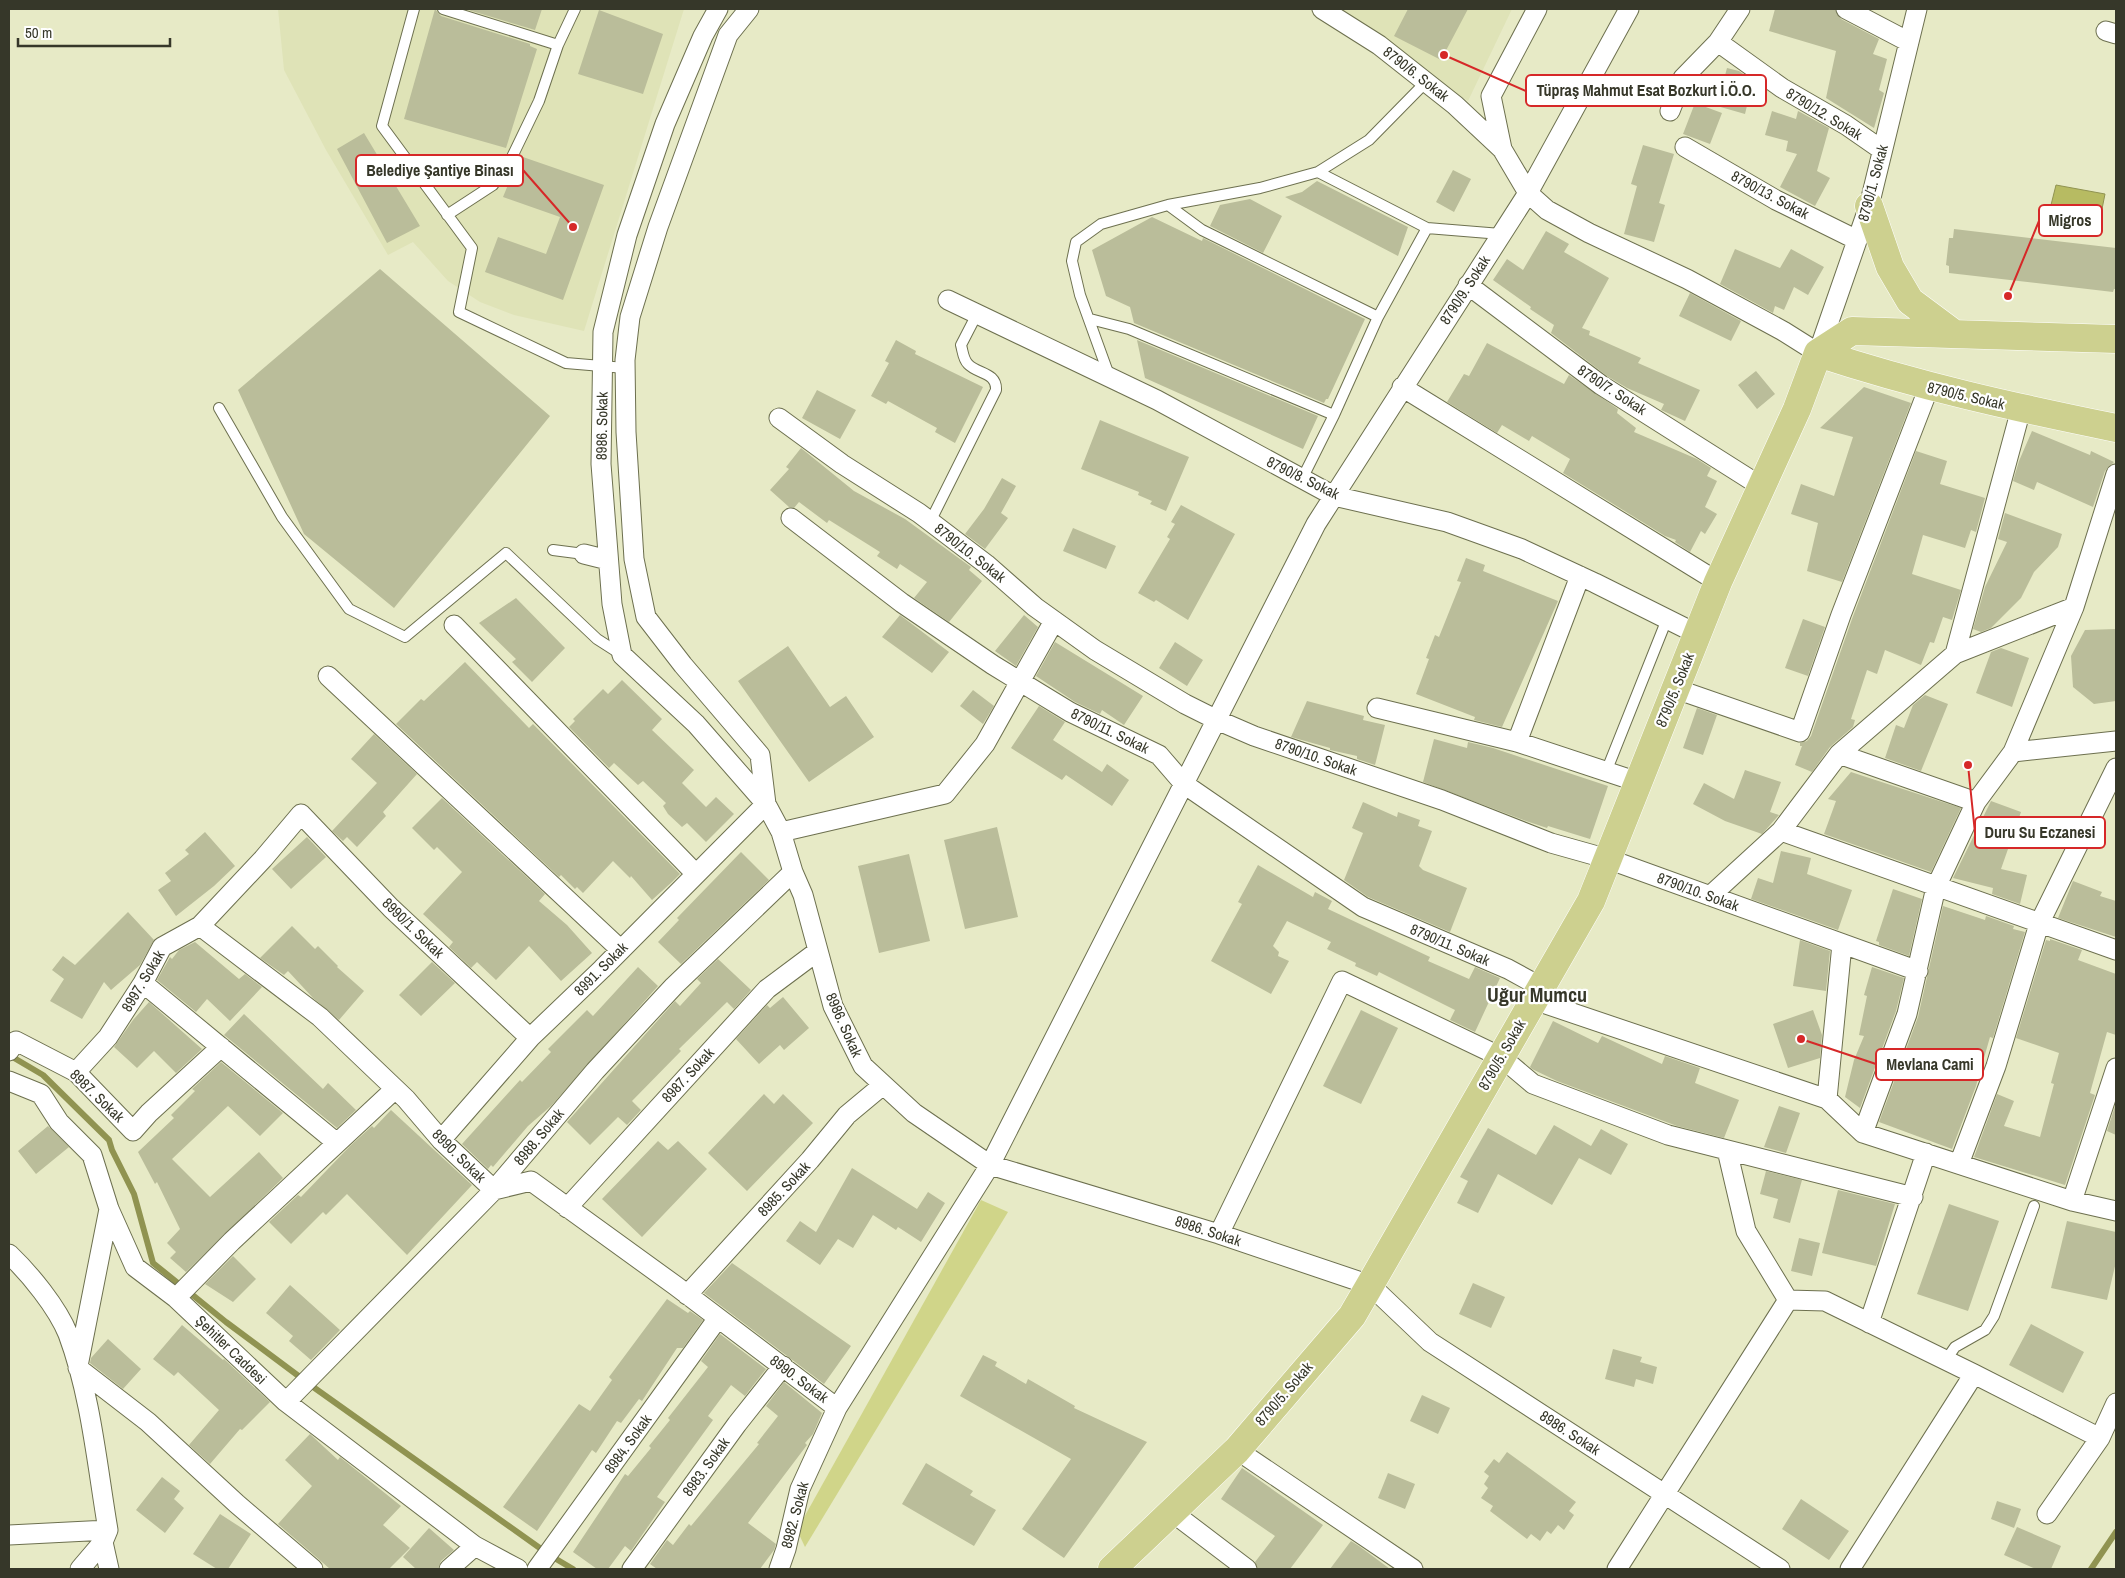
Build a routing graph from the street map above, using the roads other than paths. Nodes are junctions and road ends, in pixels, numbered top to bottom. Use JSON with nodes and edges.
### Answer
{"nodes":[{"id":1,"x":414,"y":9,"type":"edge"},
{"id":2,"x":443,"y":9,"type":"edge"},
{"id":3,"x":574,"y":9,"type":"edge"},
{"id":4,"x":718,"y":9,"type":"edge"},
{"id":5,"x":746,"y":9,"type":"edge"},
{"id":6,"x":1322,"y":9,"type":"edge"},
{"id":7,"x":1537,"y":9,"type":"edge"},
{"id":8,"x":1629,"y":9,"type":"edge"},
{"id":9,"x":1740,"y":9,"type":"edge"},
{"id":10,"x":1846,"y":9,"type":"edge"},
{"id":11,"x":1916,"y":9,"type":"edge"},
{"id":12,"x":1718,"y":42,"type":"junction"},
{"id":13,"x":1909,"y":42,"type":"junction"},
{"id":14,"x":558,"y":45,"type":"junction"},
{"id":15,"x":1426,"y":82,"type":"junction"},
{"id":16,"x":1670,"y":111,"type":"dead end"},
{"id":17,"x":1685,"y":147,"type":"dead end"},
{"id":18,"x":1502,"y":149,"type":"junction"},
{"id":19,"x":1882,"y":150,"type":"junction"},
{"id":20,"x":1318,"y":172,"type":"junction"},
{"id":21,"x":1528,"y":193,"type":"junction"},
{"id":22,"x":1168,"y":205,"type":"junction"},
{"id":23,"x":1870,"y":206,"type":"junction"},
{"id":24,"x":447,"y":215,"type":"junction"},
{"id":25,"x":1427,"y":228,"type":"junction"},
{"id":26,"x":1501,"y":234,"type":"junction"},
{"id":27,"x":1857,"y":240,"type":"junction"},
{"id":28,"x":1468,"y":285,"type":"junction"},
{"id":29,"x":948,"y":300,"type":"dead end"},
{"id":30,"x":977,"y":314,"type":"junction"},
{"id":31,"x":1378,"y":317,"type":"junction"},
{"id":32,"x":1090,"y":319,"type":"junction"},
{"id":33,"x":1953,"y":333,"type":"junction"},
{"id":34,"x":2116,"y":339,"type":"edge"},
{"id":35,"x":1818,"y":353,"type":"junction"},
{"id":36,"x":602,"y":366,"type":"junction"},
{"id":37,"x":625,"y":368,"type":"junction"},
{"id":38,"x":1110,"y":378,"type":"junction"},
{"id":39,"x":1402,"y":387,"type":"junction"},
{"id":40,"x":1929,"y":387,"type":"junction"},
{"id":41,"x":219,"y":408,"type":"dead end"},
{"id":42,"x":2021,"y":409,"type":"junction"},
{"id":43,"x":1334,"y":415,"type":"junction"},
{"id":44,"x":779,"y":418,"type":"dead end"},
{"id":45,"x":2116,"y":428,"type":"edge"},
{"id":46,"x":2116,"y":474,"type":"edge"},
{"id":47,"x":1302,"y":479,"type":"junction"},
{"id":48,"x":1762,"y":487,"type":"junction"},
{"id":49,"x":1334,"y":496,"type":"junction"},
{"id":50,"x":791,"y":518,"type":"dead end"},
{"id":51,"x":930,"y":522,"type":"junction"},
{"id":52,"x":554,"y":550,"type":"dead end"},
{"id":53,"x":584,"y":554,"type":"joint"},
{"id":54,"x":608,"y":560,"type":"junction"},
{"id":55,"x":1580,"y":576,"type":"junction"},
{"id":56,"x":1718,"y":582,"type":"junction"},
{"id":57,"x":2074,"y":607,"type":"junction"},
{"id":58,"x":1667,"y":619,"type":"junction"},
{"id":59,"x":1054,"y":621,"type":"junction"},
{"id":60,"x":454,"y":625,"type":"dead end"},
{"id":61,"x":1697,"y":634,"type":"junction"},
{"id":62,"x":1955,"y":654,"type":"junction"},
{"id":63,"x":622,"y":655,"type":"junction"},
{"id":64,"x":328,"y":676,"type":"dead end"},
{"id":65,"x":1021,"y":682,"type":"junction"},
{"id":66,"x":1676,"y":689,"type":"junction"},
{"id":67,"x":1377,"y":708,"type":"dead end"},
{"id":68,"x":1217,"y":720,"type":"junction"},
{"id":69,"x":2116,"y":741,"type":"edge"},
{"id":70,"x":1517,"y":742,"type":"junction"},
{"id":71,"x":2013,"y":752,"type":"junction"},
{"id":72,"x":1839,"y":754,"type":"junction"},
{"id":73,"x":2116,"y":768,"type":"edge"},
{"id":74,"x":1606,"y":772,"type":"junction"},
{"id":75,"x":1638,"y":782,"type":"junction"},
{"id":76,"x":1184,"y":784,"type":"junction"},
{"id":77,"x":1976,"y":802,"type":"junction"},
{"id":78,"x":766,"y":804,"type":"junction"},
{"id":79,"x":301,"y":814,"type":"joint"},
{"id":80,"x":780,"y":832,"type":"junction"},
{"id":81,"x":1781,"y":832,"type":"junction"},
{"id":82,"x":1608,"y":860,"type":"junction"},
{"id":83,"x":793,"y":872,"type":"junction"},
{"id":84,"x":696,"y":874,"type":"junction"},
{"id":85,"x":1936,"y":887,"type":"junction"},
{"id":86,"x":1710,"y":896,"type":"junction"},
{"id":87,"x":2040,"y":924,"type":"junction"},
{"id":88,"x":200,"y":926,"type":"junction"},
{"id":89,"x":1842,"y":944,"type":"junction"},
{"id":90,"x":621,"y":950,"type":"junction"},
{"id":91,"x":2116,"y":950,"type":"edge"},
{"id":92,"x":818,"y":951,"type":"junction"},
{"id":93,"x":1918,"y":971,"type":"junction"},
{"id":94,"x":143,"y":983,"type":"junction"},
{"id":95,"x":1538,"y":994,"type":"junction"},
{"id":96,"x":530,"y":1038,"type":"junction"},
{"id":97,"x":12,"y":1047,"type":"edge"},
{"id":98,"x":220,"y":1047,"type":"junction"},
{"id":99,"x":1501,"y":1057,"type":"junction"},
{"id":100,"x":2116,"y":1068,"type":"edge"},
{"id":101,"x":76,"y":1072,"type":"junction"},
{"id":102,"x":9,"y":1081,"type":"edge"},
{"id":103,"x":883,"y":1085,"type":"junction"},
{"id":104,"x":395,"y":1089,"type":"junction"},
{"id":105,"x":1826,"y":1099,"type":"junction"},
{"id":106,"x":1863,"y":1133,"type":"junction"},
{"id":107,"x":440,"y":1140,"type":"junction"},
{"id":108,"x":337,"y":1143,"type":"junction"},
{"id":109,"x":1727,"y":1150,"type":"junction"},
{"id":110,"x":1926,"y":1153,"type":"junction"},
{"id":111,"x":1959,"y":1164,"type":"junction"},
{"id":112,"x":990,"y":1165,"type":"junction"},
{"id":113,"x":494,"y":1190,"type":"junction"},
{"id":114,"x":1913,"y":1197,"type":"junction"},
{"id":115,"x":2072,"y":1201,"type":"junction"},
{"id":116,"x":2034,"y":1206,"type":"dead end"},
{"id":117,"x":567,"y":1208,"type":"junction"},
{"id":118,"x":109,"y":1209,"type":"junction"},
{"id":119,"x":2116,"y":1211,"type":"edge"},
{"id":120,"x":1219,"y":1234,"type":"junction"},
{"id":121,"x":9,"y":1254,"type":"edge"},
{"id":122,"x":1370,"y":1286,"type":"junction"},
{"id":123,"x":687,"y":1294,"type":"junction"},
{"id":124,"x":177,"y":1297,"type":"junction"},
{"id":125,"x":1788,"y":1300,"type":"junction"},
{"id":126,"x":718,"y":1318,"type":"junction"},
{"id":127,"x":1869,"y":1323,"type":"junction"},
{"id":128,"x":1946,"y":1360,"type":"junction"},
{"id":129,"x":783,"y":1366,"type":"junction"},
{"id":130,"x":78,"y":1368,"type":"junction"},
{"id":131,"x":1974,"y":1374,"type":"junction"},
{"id":132,"x":286,"y":1402,"type":"junction"},
{"id":133,"x":2116,"y":1402,"type":"edge"},
{"id":134,"x":837,"y":1408,"type":"junction"},
{"id":135,"x":2100,"y":1438,"type":"junction"},
{"id":136,"x":1237,"y":1450,"type":"junction"},
{"id":137,"x":1664,"y":1494,"type":"junction"},
{"id":138,"x":1172,"y":1512,"type":"junction"},
{"id":139,"x":2047,"y":1514,"type":"dead end"},
{"id":140,"x":9,"y":1535,"type":"edge"},
{"id":141,"x":105,"y":1536,"type":"junction"},
{"id":142,"x":475,"y":1546,"type":"junction"},
{"id":143,"x":539,"y":1567,"type":"edge"},
{"id":144,"x":80,"y":1569,"type":"edge"},
{"id":145,"x":109,"y":1569,"type":"edge"},
{"id":146,"x":313,"y":1569,"type":"edge"},
{"id":147,"x":449,"y":1569,"type":"edge"},
{"id":148,"x":518,"y":1569,"type":"edge"},
{"id":149,"x":632,"y":1569,"type":"edge"},
{"id":150,"x":779,"y":1569,"type":"edge"},
{"id":151,"x":1112,"y":1569,"type":"edge"},
{"id":152,"x":1247,"y":1569,"type":"edge"},
{"id":153,"x":1413,"y":1569,"type":"edge"},
{"id":154,"x":1617,"y":1569,"type":"edge"},
{"id":155,"x":1780,"y":1569,"type":"edge"},
{"id":156,"x":1850,"y":1569,"type":"edge"}],
"edges":[{"from":1,"to":24,"type":"lane"},
{"from":2,"to":14,"type":"lane"},
{"from":3,"to":14,"type":"lane"},
{"from":4,"to":36,"type":"street","name":"8986. Sokak"},
{"from":5,"to":37,"type":"street","name":"8986. Sokak"},
{"from":6,"to":15,"type":"street","name":"8790/6. Sokak"},
{"from":7,"to":18,"type":"street","name":"8790/6. Sokak"},
{"from":8,"to":21,"type":"street","name":"8790/9. Sokak"},
{"from":9,"to":12,"type":"street"},
{"from":10,"to":13,"type":"street"},
{"from":11,"to":13,"type":"street","name":"8790/1. Sokak"},
{"from":12,"to":16,"type":"street"},
{"from":12,"to":19,"type":"street","name":"8790/12. Sokak"},
{"from":13,"to":19,"type":"street","name":"8790/1. Sokak"},
{"from":14,"to":24,"type":"lane"},
{"from":15,"to":18,"type":"street","name":"8790/6. Sokak"},
{"from":15,"to":20,"type":"lane"},
{"from":17,"to":27,"type":"street","name":"8790/13. Sokak"},
{"from":18,"to":21,"type":"street","name":"8790/6. Sokak"},
{"from":19,"to":23,"type":"street","name":"8790/1. Sokak"},
{"from":20,"to":22,"type":"lane"},
{"from":20,"to":25,"type":"lane"},
{"from":21,"to":26,"type":"street","name":"8790/9. Sokak"},
{"from":21,"to":35,"type":"street"},
{"from":22,"to":31,"type":"lane"},
{"from":22,"to":32,"type":"lane"},
{"from":23,"to":27,"type":"street","name":"8790/1. Sokak"},
{"from":23,"to":33,"type":"main road"},
{"from":24,"to":36,"type":"lane"},
{"from":25,"to":26,"type":"lane"},
{"from":25,"to":31,"type":"lane"},
{"from":26,"to":28,"type":"street","name":"8790/9. Sokak"},
{"from":27,"to":35,"type":"street","name":"8790/1. Sokak"},
{"from":28,"to":39,"type":"street","name":"8790/9. Sokak"},
{"from":28,"to":48,"type":"street","name":"8790/7. Sokak"},
{"from":29,"to":30,"type":"street","name":"8790/8. Sokak"},
{"from":30,"to":38,"type":"street","name":"8790/8. Sokak"},
{"from":30,"to":51,"type":"lane"},
{"from":31,"to":43,"type":"lane"},
{"from":32,"to":38,"type":"lane"},
{"from":32,"to":43,"type":"lane"},
{"from":33,"to":34,"type":"main road"},
{"from":33,"to":35,"type":"main road"},
{"from":35,"to":40,"type":"main road","name":"8790/5. Sokak"},
{"from":35,"to":48,"type":"main road","name":"8790/5. Sokak"},
{"from":36,"to":37,"type":"lane"},
{"from":36,"to":54,"type":"street","name":"8986. Sokak"},
{"from":37,"to":78,"type":"street","name":"8986. Sokak"},
{"from":38,"to":47,"type":"street","name":"8790/8. Sokak"},
{"from":39,"to":49,"type":"street","name":"8790/9. Sokak"},
{"from":39,"to":56,"type":"street"},
{"from":40,"to":42,"type":"main road","name":"8790/5. Sokak"},
{"from":40,"to":66,"type":"street"},
{"from":41,"to":63,"type":"lane"},
{"from":42,"to":45,"type":"main road","name":"8790/5. Sokak"},
{"from":42,"to":62,"type":"street"},
{"from":43,"to":47,"type":"lane"},
{"from":44,"to":51,"type":"street","name":"8790/10. Sokak"},
{"from":46,"to":57,"type":"street"},
{"from":47,"to":49,"type":"street","name":"8790/8. Sokak"},
{"from":48,"to":56,"type":"main road","name":"8790/5. Sokak"},
{"from":49,"to":55,"type":"street","name":"8790/8. Sokak"},
{"from":49,"to":68,"type":"street","name":"8790/9. Sokak"},
{"from":50,"to":65,"type":"street","name":"8790/11. Sokak"},
{"from":51,"to":59,"type":"street","name":"8790/10. Sokak"},
{"from":52,"to":53,"type":"lane"},
{"from":53,"to":54,"type":"street"},
{"from":54,"to":63,"type":"street","name":"8986. Sokak"},
{"from":55,"to":58,"type":"street","name":"8790/8. Sokak"},
{"from":55,"to":70,"type":"street"},
{"from":56,"to":61,"type":"main road","name":"8790/5. Sokak"},
{"from":57,"to":62,"type":"street"},
{"from":57,"to":71,"type":"street"},
{"from":58,"to":61,"type":"street","name":"8790/8. Sokak"},
{"from":58,"to":74,"type":"lane"},
{"from":59,"to":65,"type":"street"},
{"from":59,"to":68,"type":"street","name":"8790/10. Sokak"},
{"from":60,"to":84,"type":"street"},
{"from":61,"to":66,"type":"main road","name":"8790/5. Sokak"},
{"from":62,"to":72,"type":"street"},
{"from":63,"to":78,"type":"street","name":"8986. Sokak"},
{"from":64,"to":90,"type":"street"},
{"from":65,"to":76,"type":"street","name":"8790/11. Sokak"},
{"from":65,"to":80,"type":"street"},
{"from":66,"to":75,"type":"main road","name":"8790/5. Sokak"},
{"from":67,"to":70,"type":"street"},
{"from":68,"to":76,"type":"street","name":"8790/9. Sokak"},
{"from":68,"to":82,"type":"street","name":"8790/10. Sokak"},
{"from":69,"to":71,"type":"street"},
{"from":70,"to":74,"type":"street"},
{"from":71,"to":77,"type":"street"},
{"from":72,"to":77,"type":"street"},
{"from":72,"to":81,"type":"street"},
{"from":73,"to":87,"type":"street"},
{"from":74,"to":75,"type":"street"},
{"from":75,"to":82,"type":"main road","name":"8790/5. Sokak"},
{"from":76,"to":95,"type":"street","name":"8790/11. Sokak"},
{"from":76,"to":112,"type":"street","name":"8982. Sokak"},
{"from":77,"to":85,"type":"street"},
{"from":78,"to":80,"type":"street","name":"8986. Sokak"},
{"from":78,"to":84,"type":"street","name":"8991. Sokak"},
{"from":79,"to":88,"type":"street","name":"8997. Sokak"},
{"from":79,"to":96,"type":"street","name":"8990/1. Sokak"},
{"from":80,"to":83,"type":"street","name":"8986. Sokak"},
{"from":81,"to":85,"type":"street"},
{"from":81,"to":86,"type":"street"},
{"from":82,"to":86,"type":"street","name":"8790/10. Sokak"},
{"from":82,"to":95,"type":"main road","name":"8790/5. Sokak"},
{"from":83,"to":92,"type":"street","name":"8986. Sokak"},
{"from":83,"to":113,"type":"street","name":"8988. Sokak"},
{"from":84,"to":90,"type":"street","name":"8991. Sokak"},
{"from":85,"to":87,"type":"street"},
{"from":85,"to":93,"type":"street"},
{"from":86,"to":89,"type":"street","name":"8790/10. Sokak"},
{"from":87,"to":91,"type":"street"},
{"from":87,"to":111,"type":"street"},
{"from":88,"to":94,"type":"street","name":"8997. Sokak"},
{"from":88,"to":104,"type":"street","name":"8990. Sokak"},
{"from":89,"to":93,"type":"street","name":"8790/10. Sokak"},
{"from":89,"to":105,"type":"street"},
{"from":90,"to":96,"type":"street","name":"8991. Sokak"},
{"from":92,"to":103,"type":"street","name":"8986. Sokak"},
{"from":92,"to":117,"type":"street","name":"8987. Sokak"},
{"from":93,"to":106,"type":"street"},
{"from":94,"to":98,"type":"street"},
{"from":94,"to":101,"type":"street","name":"8997. Sokak"},
{"from":95,"to":99,"type":"main road","name":"8790/5. Sokak"},
{"from":95,"to":105,"type":"street","name":"8790/11. Sokak"},
{"from":96,"to":107,"type":"street","name":"8991. Sokak"},
{"from":97,"to":101,"type":"street","name":"8987. Sokak"},
{"from":98,"to":101,"type":"street","name":"8987. Sokak"},
{"from":98,"to":108,"type":"street"},
{"from":99,"to":109,"type":"street"},
{"from":99,"to":120,"type":"street"},
{"from":99,"to":122,"type":"main road","name":"8790/5. Sokak"},
{"from":100,"to":115,"type":"street"},
{"from":102,"to":118,"type":"street","name":"Şehitler Caddesi"},
{"from":103,"to":112,"type":"street","name":"8986. Sokak"},
{"from":103,"to":123,"type":"street","name":"8985. Sokak"},
{"from":104,"to":107,"type":"street","name":"8990. Sokak"},
{"from":104,"to":108,"type":"street"},
{"from":105,"to":106,"type":"street"},
{"from":106,"to":110,"type":"street"},
{"from":107,"to":113,"type":"street","name":"8990. Sokak"},
{"from":108,"to":124,"type":"street"},
{"from":109,"to":114,"type":"street"},
{"from":109,"to":125,"type":"street"},
{"from":110,"to":111,"type":"street"},
{"from":110,"to":114,"type":"street"},
{"from":111,"to":115,"type":"street"},
{"from":112,"to":120,"type":"street","name":"8986. Sokak"},
{"from":112,"to":134,"type":"street","name":"8982. Sokak"},
{"from":113,"to":117,"type":"street","name":"8990. Sokak"},
{"from":113,"to":132,"type":"street","name":"8988. Sokak"},
{"from":114,"to":127,"type":"street"},
{"from":115,"to":119,"type":"street"},
{"from":116,"to":128,"type":"lane"},
{"from":117,"to":123,"type":"street","name":"8990. Sokak"},
{"from":118,"to":124,"type":"street","name":"Şehitler Caddesi"},
{"from":118,"to":130,"type":"street"},
{"from":120,"to":122,"type":"street","name":"8986. Sokak"},
{"from":121,"to":130,"type":"street"},
{"from":122,"to":136,"type":"main road","name":"8790/5. Sokak"},
{"from":122,"to":137,"type":"street","name":"8986. Sokak"},
{"from":123,"to":126,"type":"street","name":"8990. Sokak"},
{"from":124,"to":132,"type":"street","name":"Şehitler Caddesi"},
{"from":125,"to":127,"type":"street"},
{"from":125,"to":137,"type":"street"},
{"from":126,"to":129,"type":"street","name":"8990. Sokak"},
{"from":126,"to":143,"type":"street","name":"8984. Sokak"},
{"from":127,"to":128,"type":"street"},
{"from":128,"to":131,"type":"street"},
{"from":129,"to":134,"type":"street","name":"8990. Sokak"},
{"from":129,"to":149,"type":"street","name":"8983. Sokak"},
{"from":130,"to":141,"type":"street"},
{"from":130,"to":146,"type":"street"},
{"from":131,"to":135,"type":"street"},
{"from":131,"to":156,"type":"street"},
{"from":132,"to":142,"type":"street","name":"Şehitler Caddesi"},
{"from":133,"to":135,"type":"street"},
{"from":134,"to":150,"type":"street","name":"8982. Sokak"},
{"from":135,"to":139,"type":"street"},
{"from":136,"to":138,"type":"main road","name":"8790/5. Sokak"},
{"from":136,"to":153,"type":"street"},
{"from":137,"to":154,"type":"street"},
{"from":137,"to":155,"type":"street","name":"8986. Sokak"},
{"from":138,"to":151,"type":"main road","name":"8790/5. Sokak"},
{"from":138,"to":152,"type":"street"},
{"from":140,"to":141,"type":"street"},
{"from":141,"to":144,"type":"street"},
{"from":141,"to":145,"type":"street"},
{"from":142,"to":147,"type":"street"},
{"from":142,"to":148,"type":"street","name":"Şehitler Caddesi"}]}
